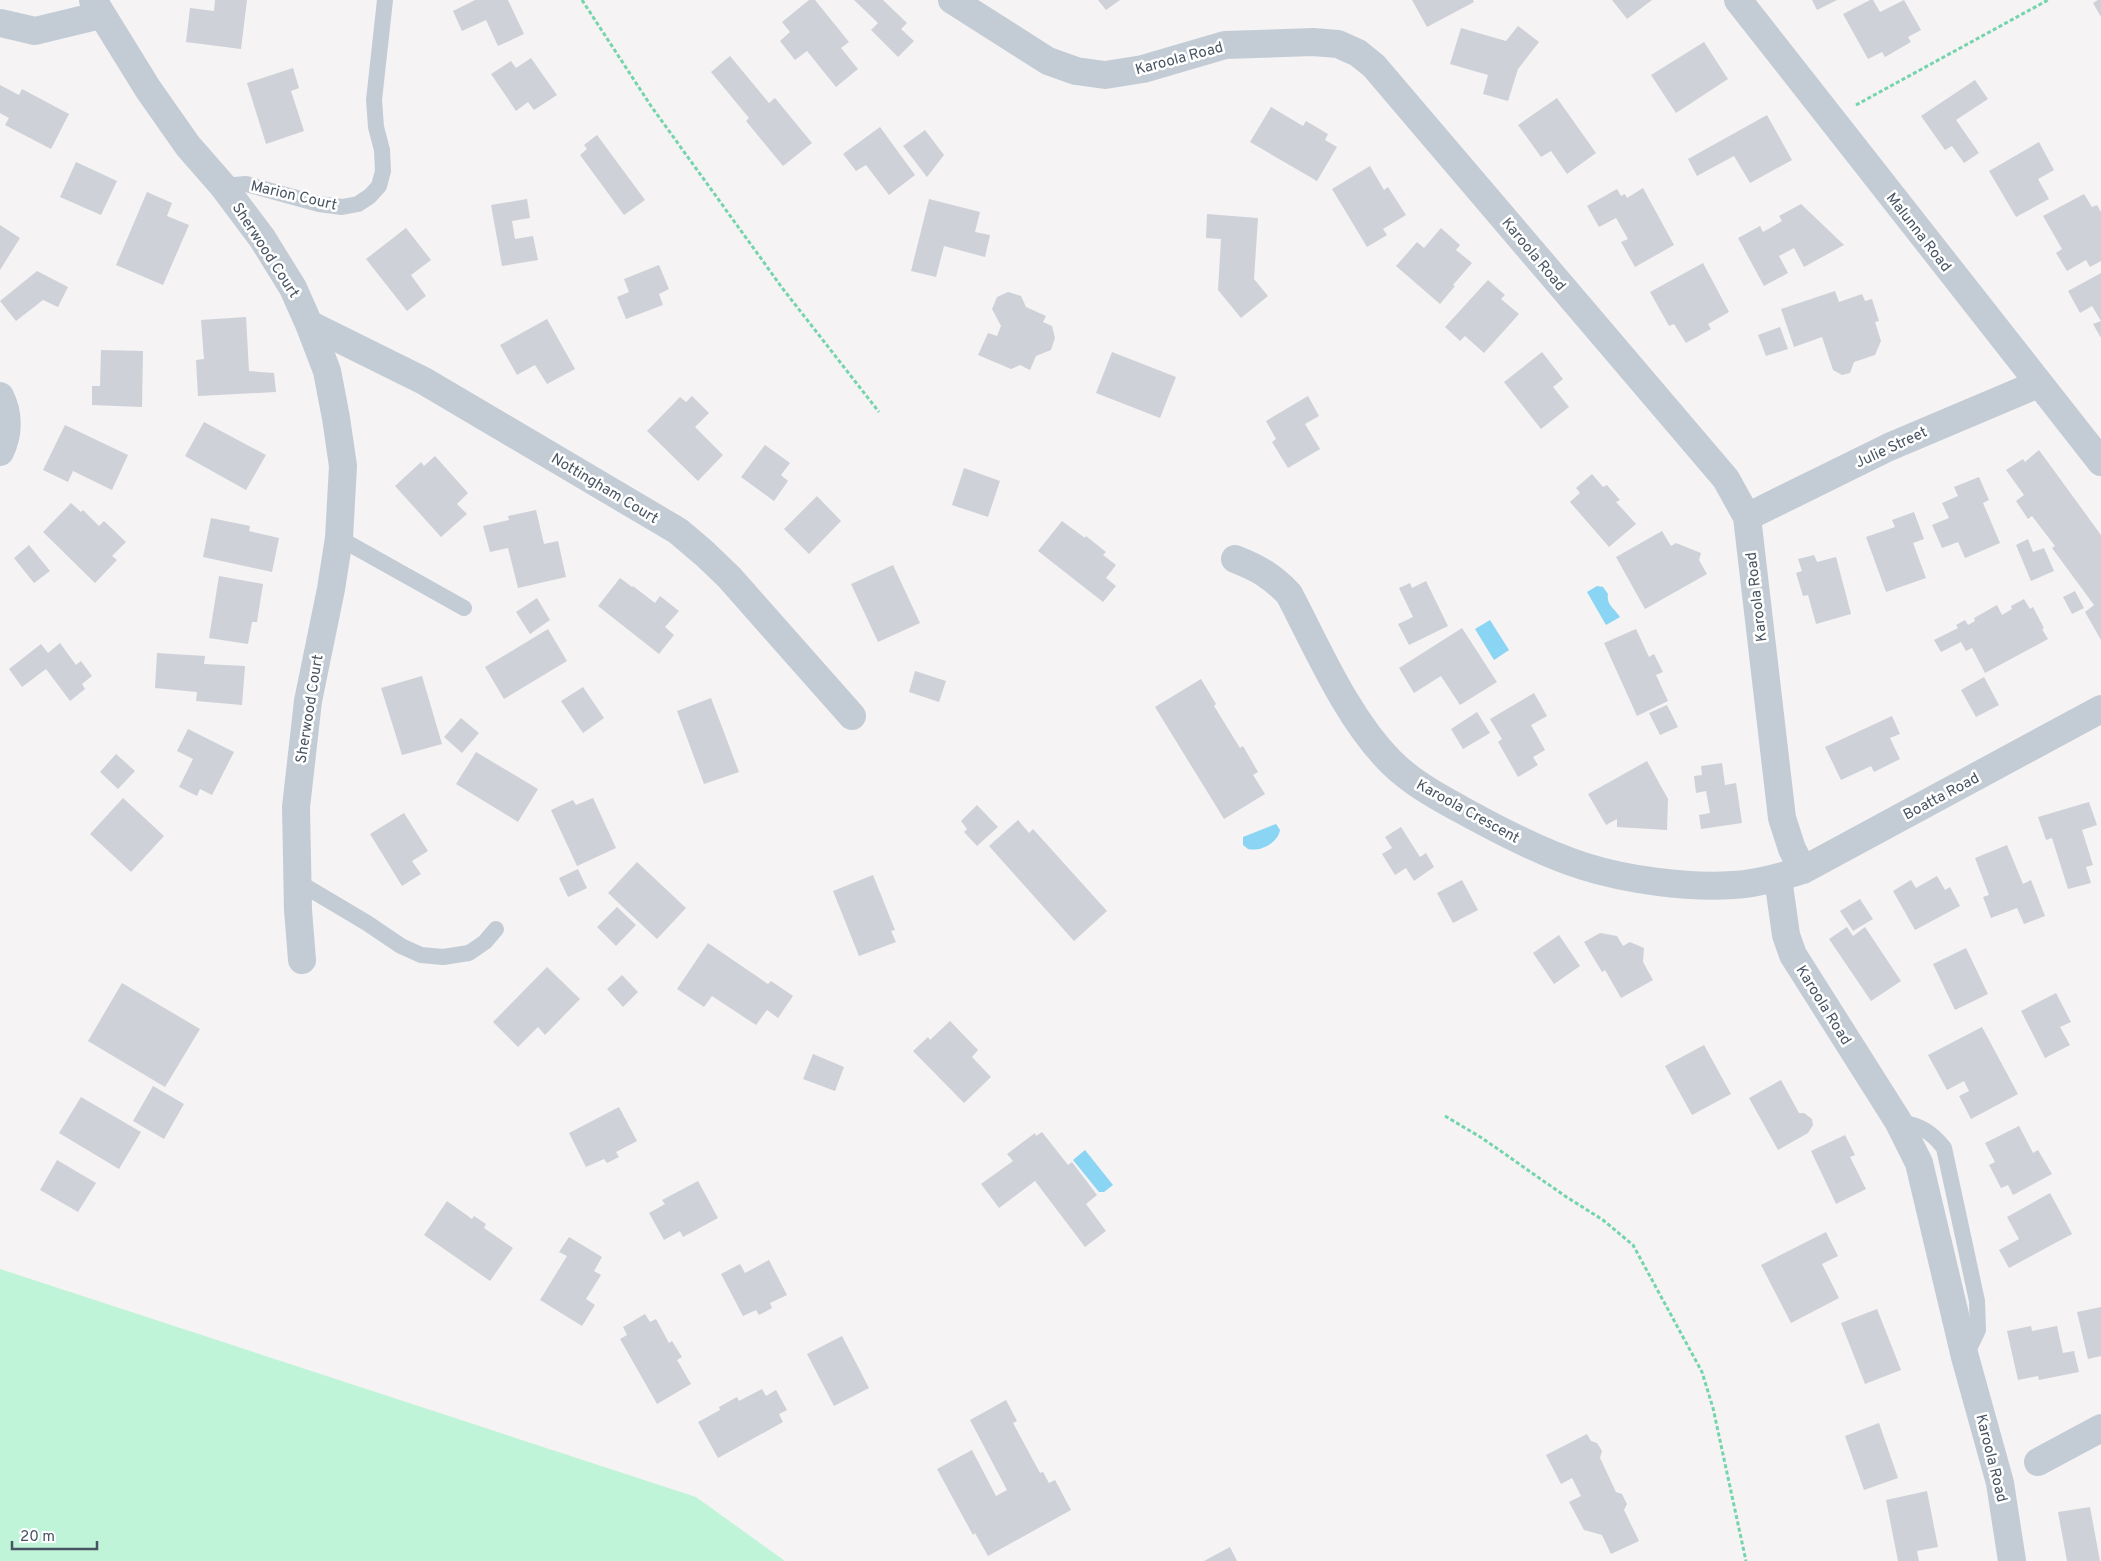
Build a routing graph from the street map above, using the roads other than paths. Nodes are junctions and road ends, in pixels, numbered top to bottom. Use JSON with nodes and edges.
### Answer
{"nodes":[{"id":1,"x":385,"y":0,"type":"edge"},
{"id":2,"x":1738,"y":0,"type":"edge"},
{"id":3,"x":961,"y":3,"type":"edge"},
{"id":4,"x":97,"y":7,"type":"edge"},
{"id":5,"x":0,"y":23,"type":"edge"},
{"id":6,"x":223,"y":186,"type":"junction"},
{"id":7,"x":309,"y":324,"type":"junction"},
{"id":8,"x":2038,"y":384,"type":"junction"},
{"id":9,"x":0,"y":396,"type":"edge"},
{"id":10,"x":0,"y":452,"type":"edge"},
{"id":11,"x":2101,"y":462,"type":"edge"},
{"id":12,"x":1747,"y":517,"type":"junction"},
{"id":13,"x":339,"y":538,"type":"junction"},
{"id":14,"x":1235,"y":559,"type":"dead end"},
{"id":15,"x":464,"y":608,"type":"dead end"},
{"id":16,"x":2101,"y":709,"type":"edge"},
{"id":17,"x":852,"y":716,"type":"dead end"},
{"id":18,"x":1791,"y":874,"type":"junction"},
{"id":19,"x":298,"y":882,"type":"junction"},
{"id":20,"x":496,"y":929,"type":"dead end"},
{"id":21,"x":302,"y":960,"type":"dead end"},
{"id":22,"x":2101,"y":1428,"type":"edge"},
{"id":23,"x":2038,"y":1462,"type":"dead end"},
{"id":24,"x":2012,"y":1561,"type":"edge"}],
"edges":[{"from":1,"to":6,"type":"lane","name":"Marion Court"},
{"from":2,"to":8,"type":"street","name":"Malunna Road"},
{"from":3,"to":12,"type":"street","name":"Karoola Road"},
{"from":4,"to":5,"type":"street"},
{"from":4,"to":6,"type":"street","name":"Sherwood Court"},
{"from":6,"to":7,"type":"street","name":"Sherwood Court"},
{"from":7,"to":13,"type":"street","name":"Sherwood Court"},
{"from":7,"to":17,"type":"street","name":"Nottingham Court"},
{"from":8,"to":11,"type":"street","name":"Malunna Road"},
{"from":8,"to":12,"type":"street","name":"Julie Street"},
{"from":9,"to":10,"type":"street"},
{"from":12,"to":18,"type":"street","name":"Karoola Road"},
{"from":13,"to":15,"type":"lane"},
{"from":13,"to":19,"type":"street","name":"Sherwood Court"},
{"from":14,"to":18,"type":"street","name":"Karoola Crescent"},
{"from":16,"to":18,"type":"street","name":"Boatta Road"},
{"from":18,"to":24,"type":"street","name":"Karoola Road"},
{"from":19,"to":20,"type":"lane"},
{"from":19,"to":21,"type":"street","name":"Sherwood Court"},
{"from":22,"to":23,"type":"street"}]}
